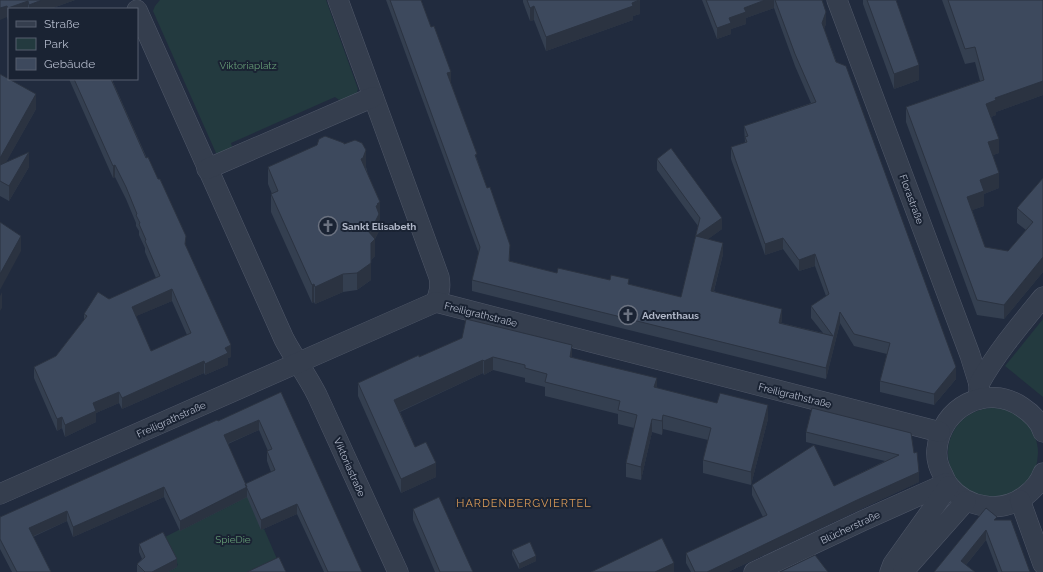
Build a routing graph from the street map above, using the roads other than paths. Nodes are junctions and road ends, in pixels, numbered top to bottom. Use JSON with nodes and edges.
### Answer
{"nodes":[{"id":1,"x":338,"y":0,"type":"edge"},
{"id":2,"x":837,"y":0,"type":"edge"},
{"id":3,"x":138,"y":11,"type":"edge"},
{"id":4,"x":373,"y":97,"type":"junction"},
{"id":5,"x":207,"y":169,"type":"junction"},
{"id":6,"x":1043,"y":297,"type":"edge"},
{"id":7,"x":436,"y":302,"type":"junction"},
{"id":8,"x":298,"y":363,"type":"junction"},
{"id":9,"x":979,"y":391,"type":"junction"},
{"id":10,"x":940,"y":432,"type":"junction"},
{"id":11,"x":1043,"y":432,"type":"edge"},
{"id":12,"x":1043,"y":473,"type":"edge"},
{"id":13,"x":948,"y":485,"type":"junction"},
{"id":14,"x":0,"y":494,"type":"edge"},
{"id":15,"x":1020,"y":500,"type":"junction"},
{"id":16,"x":966,"y":501,"type":"junction"},
{"id":17,"x":1043,"y":564,"type":"edge"},
{"id":18,"x":398,"y":572,"type":"edge"},
{"id":19,"x":754,"y":572,"type":"edge"},
{"id":20,"x":890,"y":572,"type":"edge"},
{"id":21,"x":903,"y":572,"type":"edge"}],
"edges":[{"from":1,"to":4,"type":"street"},
{"from":2,"to":9,"type":"street","name":"Florastraße"},
{"from":3,"to":5,"type":"street"},
{"from":4,"to":5,"type":"street"},
{"from":4,"to":7,"type":"street"},
{"from":5,"to":8,"type":"street"},
{"from":6,"to":9,"type":"street"},
{"from":7,"to":8,"type":"street","name":"Freiligrathstraße"},
{"from":7,"to":10,"type":"street","name":"Freiligrathstraße"},
{"from":8,"to":14,"type":"street","name":"Freiligrathstraße"},
{"from":8,"to":18,"type":"street","name":"Viktoriastraße"},
{"from":9,"to":10,"type":"street"},
{"from":9,"to":11,"type":"street"},
{"from":10,"to":13,"type":"street"},
{"from":12,"to":15,"type":"street"},
{"from":13,"to":16,"type":"street"},
{"from":13,"to":19,"type":"street","name":"Blücherstraße"},
{"from":13,"to":20,"type":"street"},
{"from":15,"to":16,"type":"street"},
{"from":15,"to":17,"type":"street"},
{"from":16,"to":21,"type":"street"}]}
